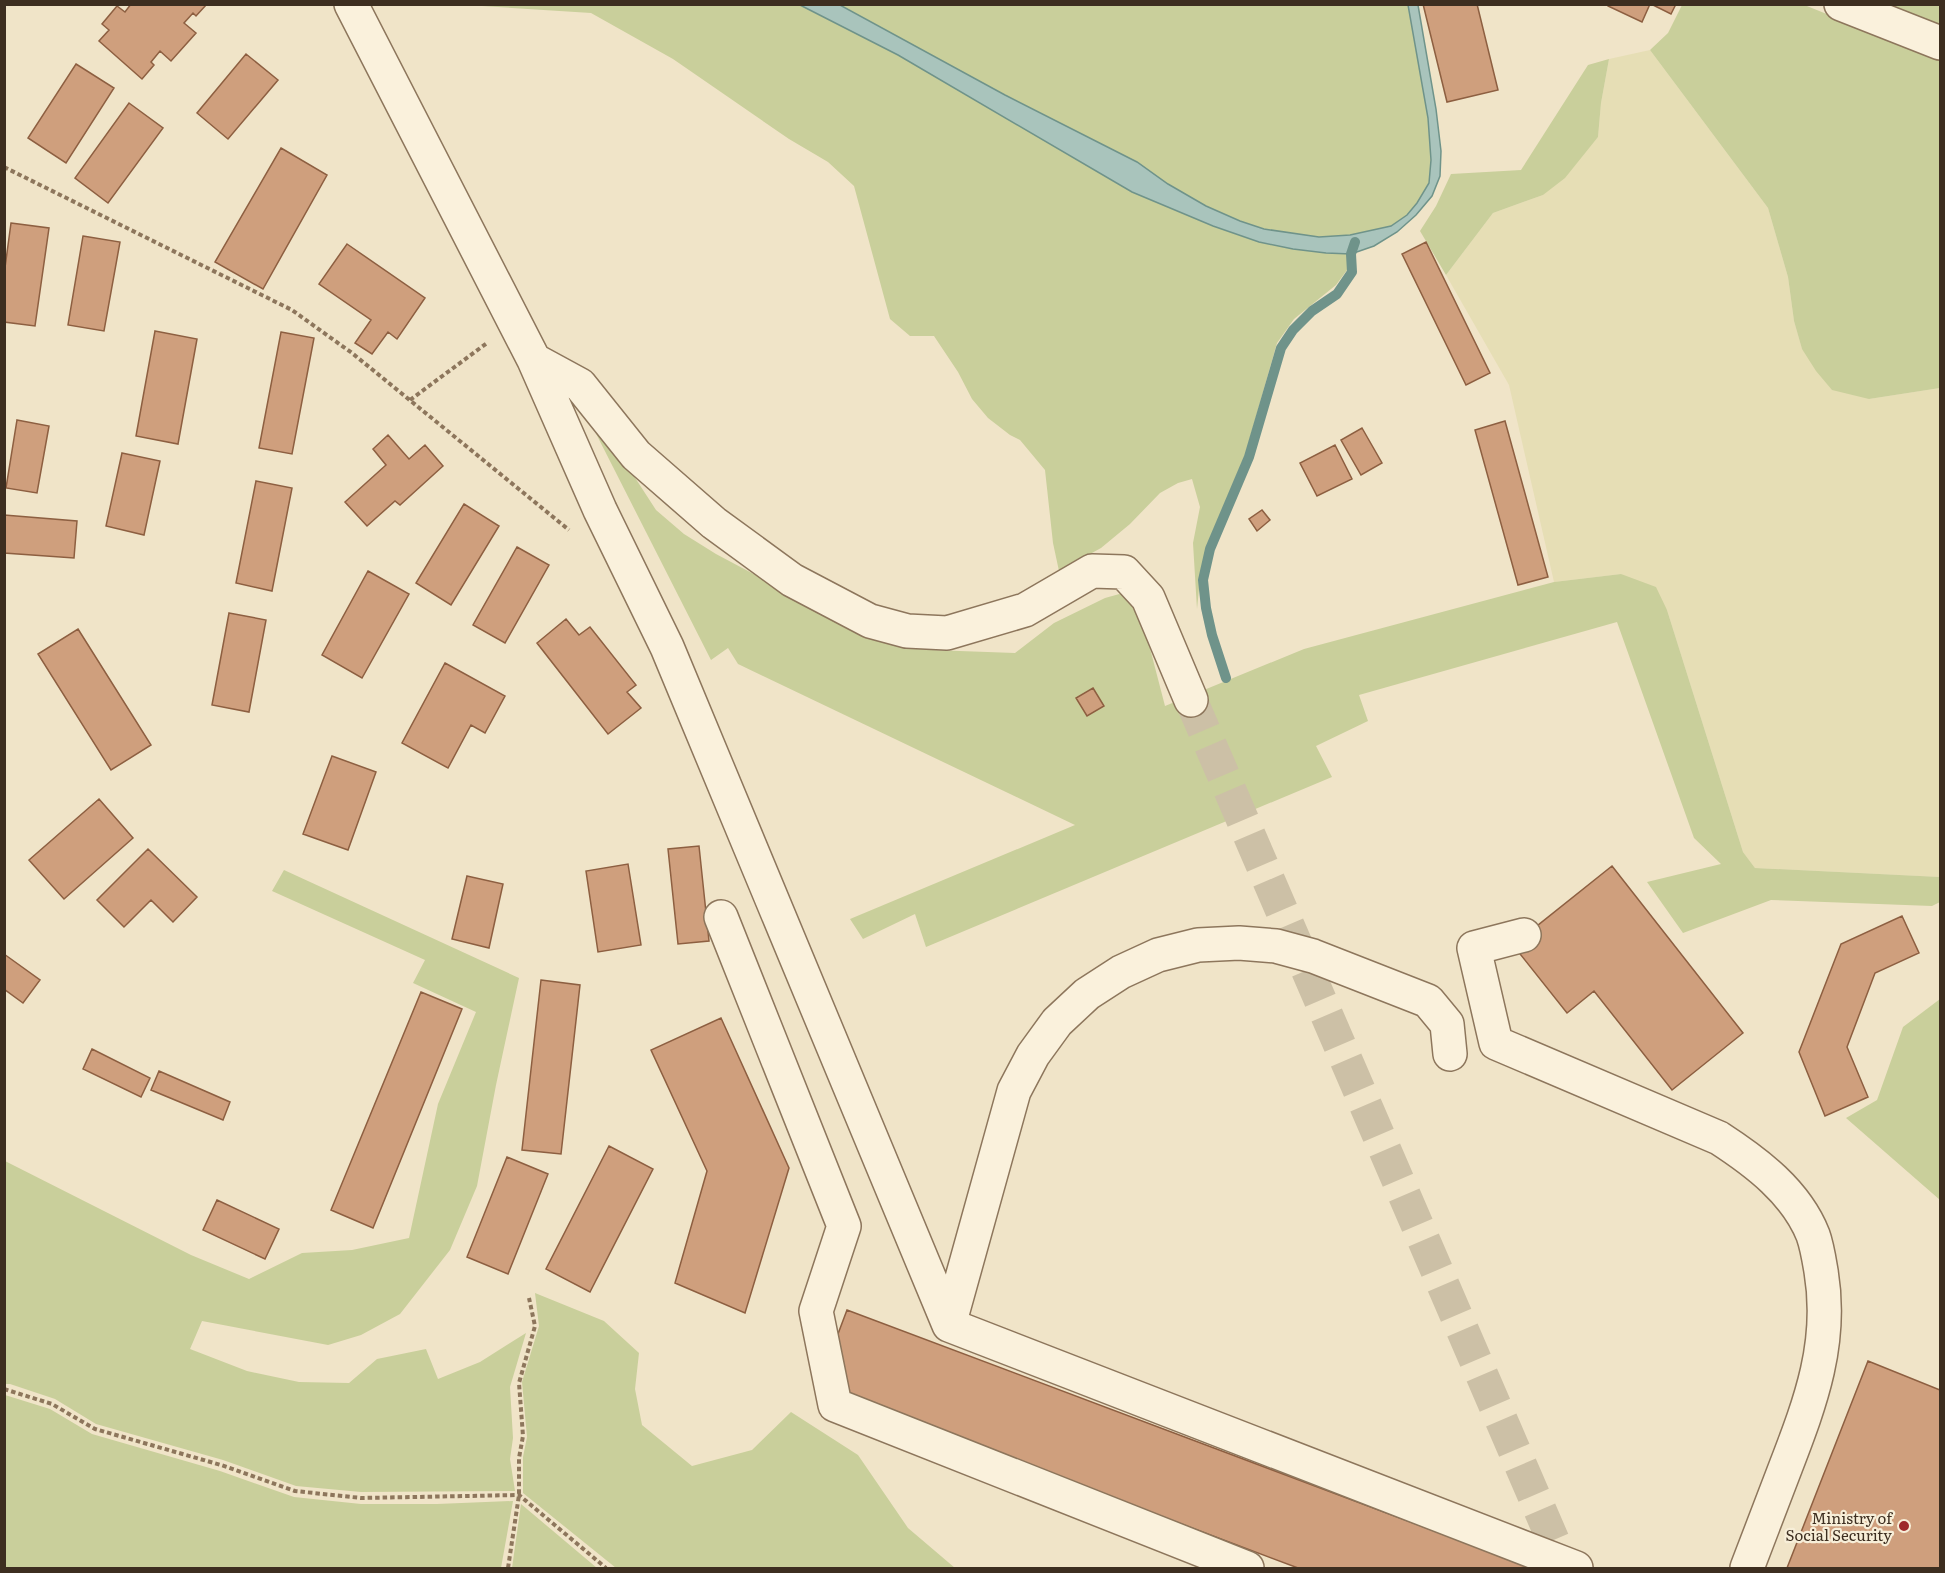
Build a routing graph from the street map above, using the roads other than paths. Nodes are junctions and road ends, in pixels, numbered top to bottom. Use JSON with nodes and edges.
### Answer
{"nodes":[{"id":1,"x":351,"y":4,"type":"edge"},
{"id":2,"x":1841,"y":4,"type":"edge"},
{"id":3,"x":1941,"y":43,"type":"edge"},
{"id":4,"x":534,"y":360,"type":"junction"},
{"id":5,"x":1191,"y":700,"type":"tunnel mouth"},
{"id":6,"x":721,"y":917,"type":"dead end"},
{"id":7,"x":1524,"y":935,"type":"dead end"},
{"id":8,"x":1450,"y":1054,"type":"dead end"},
{"id":9,"x":949,"y":1326,"type":"junction"},
{"id":10,"x":1247,"y":1569,"type":"edge"},
{"id":11,"x":1576,"y":1569,"type":"edge"},
{"id":12,"x":1747,"y":1569,"type":"edge"}],
"edges":[{"from":1,"to":4,"type":"lane"},
{"from":2,"to":3,"type":"lane"},
{"from":4,"to":5,"type":"lane"},
{"from":4,"to":9,"type":"lane"},
{"from":6,"to":10,"type":"lane"},
{"from":7,"to":12,"type":"lane"},
{"from":8,"to":9,"type":"lane"},
{"from":9,"to":11,"type":"lane"}]}
